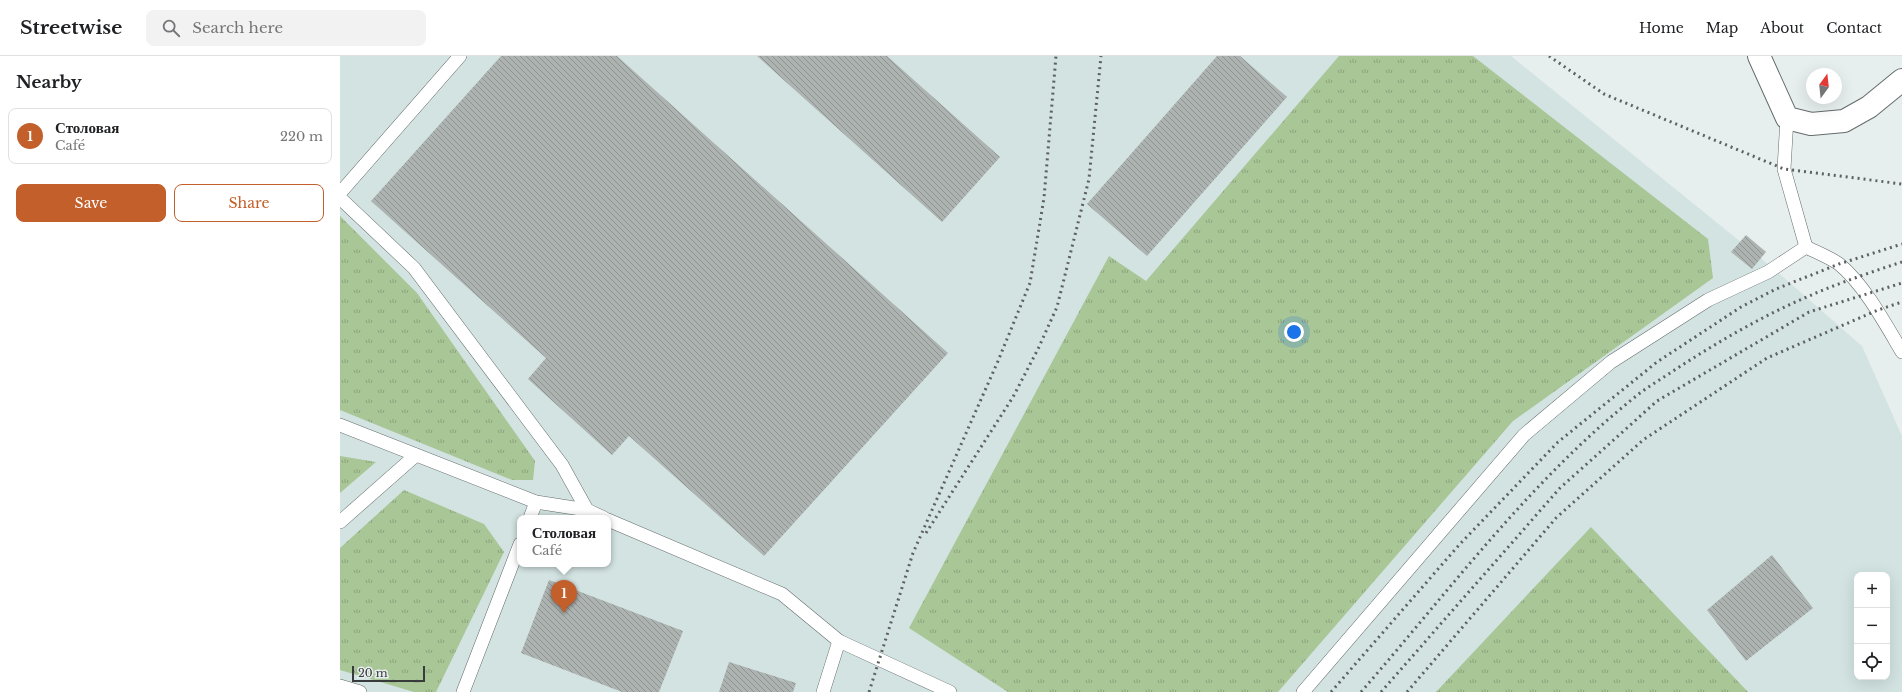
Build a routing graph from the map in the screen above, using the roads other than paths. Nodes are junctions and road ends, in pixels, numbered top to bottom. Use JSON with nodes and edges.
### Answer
{"nodes":[{"id":1,"x":460,"y":56,"type":"edge"},
{"id":2,"x":1759,"y":56,"type":"edge"},
{"id":3,"x":1902,"y":80,"type":"edge"},
{"id":4,"x":1787,"y":118,"type":"junction"},
{"id":5,"x":340,"y":193,"type":"edge"},
{"id":6,"x":340,"y":198,"type":"edge"},
{"id":7,"x":1806,"y":247,"type":"junction"},
{"id":8,"x":1902,"y":352,"type":"edge"},
{"id":9,"x":340,"y":425,"type":"edge"},
{"id":10,"x":416,"y":455,"type":"junction"},
{"id":11,"x":536,"y":502,"type":"junction"},
{"id":12,"x":587,"y":510,"type":"junction"},
{"id":13,"x":531,"y":515,"type":"edge"},
{"id":14,"x":598,"y":515,"type":"edge"},
{"id":15,"x":611,"y":521,"type":"edge"},
{"id":16,"x":340,"y":522,"type":"edge"},
{"id":17,"x":517,"y":552,"type":"edge"},
{"id":18,"x":839,"y":642,"type":"junction"},
{"id":19,"x":340,"y":686,"type":"edge"},
{"id":20,"x":360,"y":692,"type":"edge"},
{"id":21,"x":463,"y":692,"type":"edge"},
{"id":22,"x":823,"y":692,"type":"edge"},
{"id":23,"x":950,"y":692,"type":"edge"},
{"id":24,"x":1303,"y":692,"type":"edge"}],
"edges":[{"from":1,"to":5,"type":"lane"},
{"from":2,"to":4,"type":"street"},
{"from":3,"to":4,"type":"street"},
{"from":4,"to":7,"type":"lane"},
{"from":6,"to":12,"type":"lane"},
{"from":7,"to":8,"type":"lane"},
{"from":7,"to":24,"type":"lane"},
{"from":9,"to":10,"type":"lane"},
{"from":10,"to":11,"type":"lane"},
{"from":10,"to":16,"type":"lane"},
{"from":11,"to":12,"type":"lane"},
{"from":11,"to":13,"type":"lane"},
{"from":12,"to":14,"type":"lane"},
{"from":15,"to":18,"type":"lane"},
{"from":17,"to":21,"type":"lane"},
{"from":18,"to":22,"type":"lane"},
{"from":18,"to":23,"type":"lane"},
{"from":19,"to":20,"type":"lane"}]}
